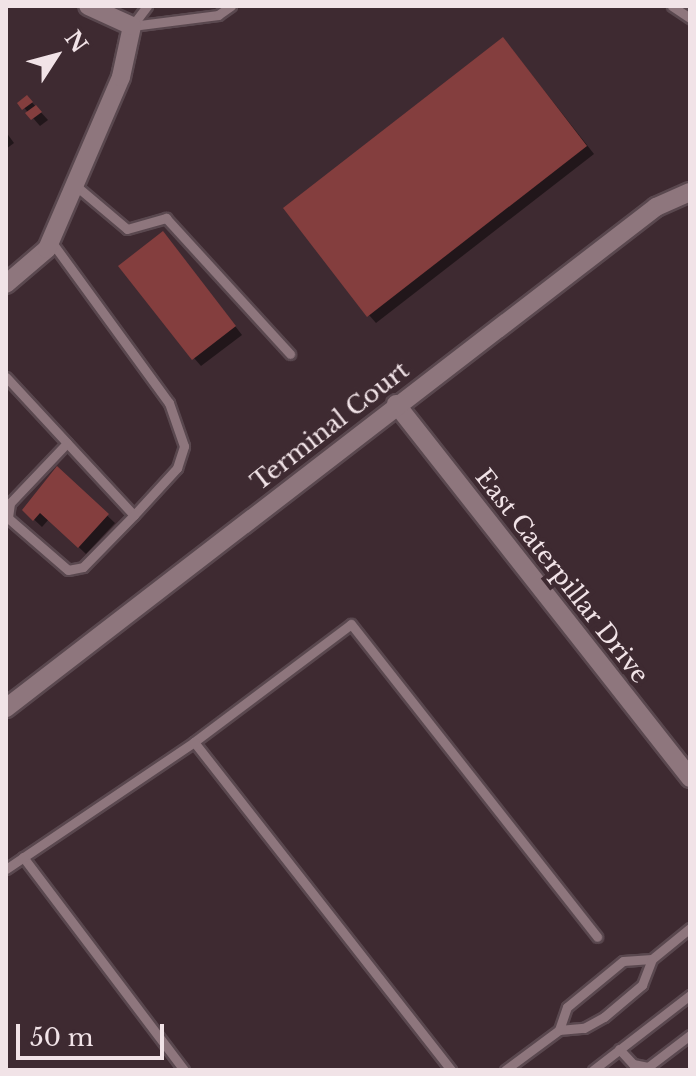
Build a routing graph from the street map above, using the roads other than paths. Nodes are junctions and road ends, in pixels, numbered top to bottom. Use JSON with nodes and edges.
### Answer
{"nodes":[{"id":1,"x":88,"y":6,"type":"edge"},
{"id":2,"x":147,"y":6,"type":"edge"},
{"id":3,"x":231,"y":6,"type":"edge"},
{"id":4,"x":672,"y":6,"type":"edge"},
{"id":5,"x":690,"y":18,"type":"edge"},
{"id":6,"x":132,"y":26,"type":"junction"},
{"id":7,"x":75,"y":185,"type":"junction"},
{"id":8,"x":690,"y":192,"type":"edge"},
{"id":9,"x":50,"y":240,"type":"junction"},
{"id":10,"x":6,"y":284,"type":"edge"},
{"id":11,"x":290,"y":354,"type":"dead end"},
{"id":12,"x":6,"y":377,"type":"edge"},
{"id":13,"x":396,"y":404,"type":"junction"},
{"id":14,"x":67,"y":443,"type":"junction"},
{"id":15,"x":134,"y":515,"type":"junction"},
{"id":16,"x":6,"y":708,"type":"edge"},
{"id":17,"x":194,"y":742,"type":"junction"},
{"id":18,"x":690,"y":778,"type":"edge"},
{"id":19,"x":23,"y":857,"type":"junction"},
{"id":20,"x":6,"y":869,"type":"edge"},
{"id":21,"x":690,"y":928,"type":"edge"},
{"id":22,"x":597,"y":937,"type":"dead end"},
{"id":23,"x":652,"y":959,"type":"junction"},
{"id":24,"x":690,"y":995,"type":"edge"},
{"id":25,"x":559,"y":1030,"type":"junction"},
{"id":26,"x":690,"y":1035,"type":"edge"},
{"id":27,"x":619,"y":1049,"type":"junction"},
{"id":28,"x":184,"y":1070,"type":"edge"},
{"id":29,"x":451,"y":1070,"type":"edge"},
{"id":30,"x":505,"y":1070,"type":"edge"},
{"id":31,"x":593,"y":1070,"type":"edge"}],
"edges":[{"from":1,"to":6,"type":"street"},
{"from":2,"to":6,"type":"lane"},
{"from":3,"to":6,"type":"lane"},
{"from":4,"to":5,"type":"lane"},
{"from":6,"to":7,"type":"street"},
{"from":7,"to":9,"type":"street"},
{"from":7,"to":11,"type":"lane"},
{"from":8,"to":13,"type":"street","name":"Terminal Court"},
{"from":9,"to":10,"type":"street"},
{"from":9,"to":15,"type":"lane"},
{"from":12,"to":14,"type":"lane"},
{"from":13,"to":16,"type":"street","name":"Terminal Court"},
{"from":13,"to":18,"type":"street","name":"East Caterpillar Drive"},
{"from":14,"to":15,"type":"lane"},
{"from":14,"to":15,"type":"lane"},
{"from":17,"to":19,"type":"lane"},
{"from":17,"to":22,"type":"lane"},
{"from":17,"to":29,"type":"lane"},
{"from":19,"to":20,"type":"lane"},
{"from":19,"to":28,"type":"lane"},
{"from":21,"to":23,"type":"lane"},
{"from":23,"to":25,"type":"lane"},
{"from":23,"to":25,"type":"lane"},
{"from":24,"to":27,"type":"lane"},
{"from":25,"to":30,"type":"lane"},
{"from":26,"to":27,"type":"lane"},
{"from":27,"to":31,"type":"lane"}]}
